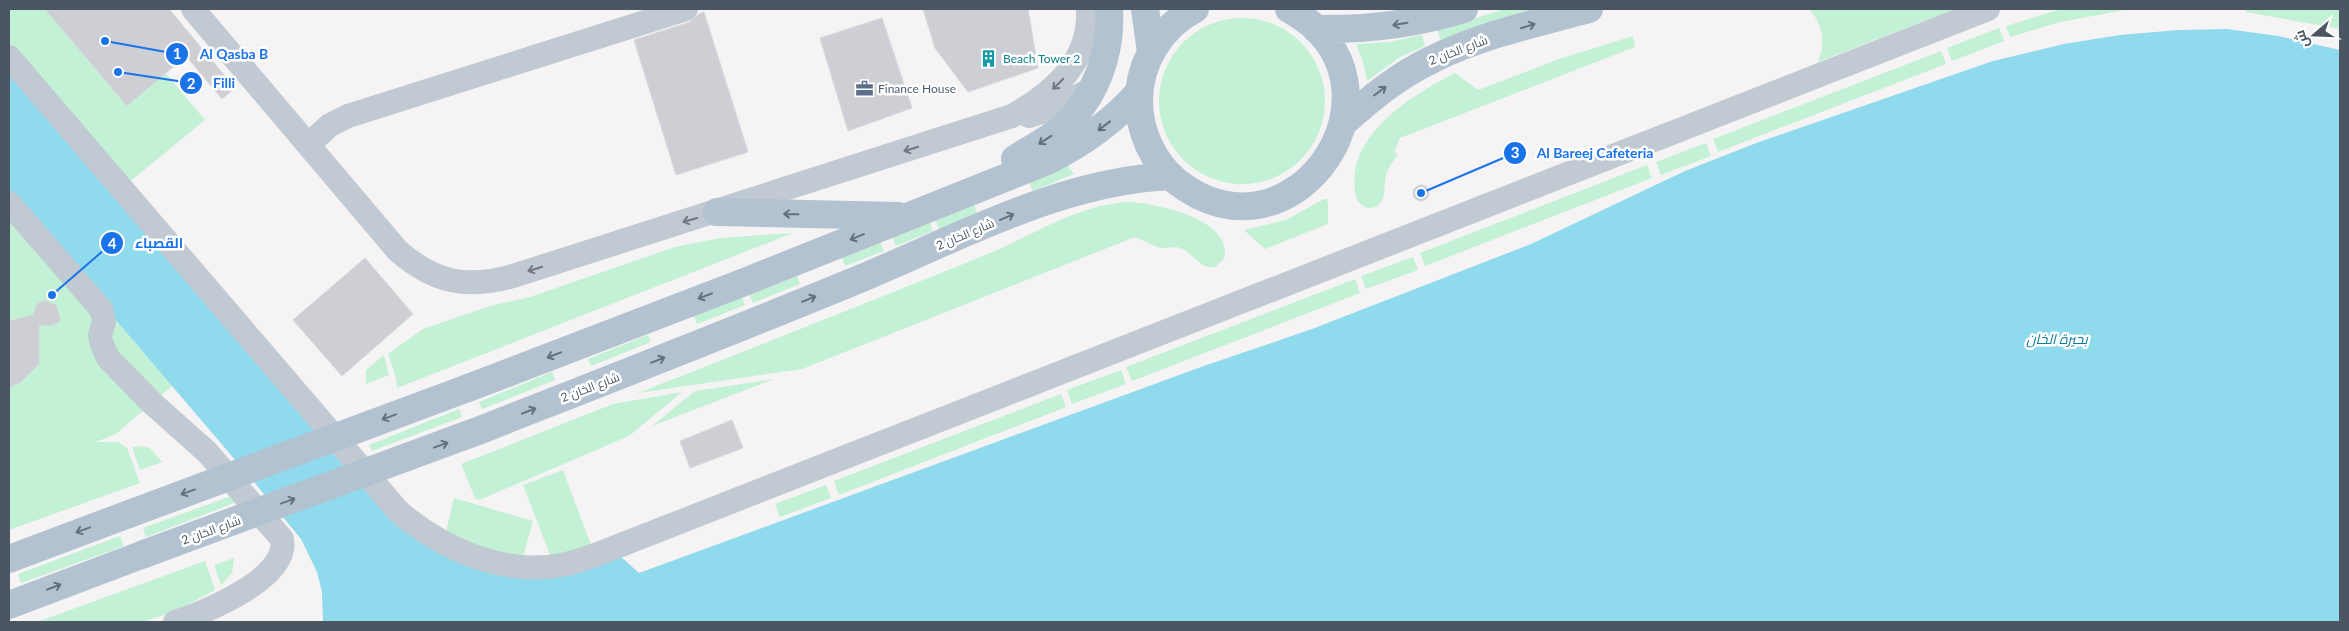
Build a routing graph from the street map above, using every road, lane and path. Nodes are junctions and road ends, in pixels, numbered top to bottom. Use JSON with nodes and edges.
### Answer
{"nodes":[{"id":1,"x":192,"y":9,"type":"edge"},
{"id":2,"x":686,"y":9,"type":"edge"},
{"id":3,"x":1088,"y":9,"type":"edge"},
{"id":4,"x":1110,"y":9,"type":"edge"},
{"id":5,"x":1145,"y":9,"type":"edge"},
{"id":6,"x":1195,"y":9,"type":"edge"},
{"id":7,"x":1289,"y":9,"type":"edge"},
{"id":8,"x":1589,"y":9,"type":"edge"},
{"id":9,"x":1988,"y":9,"type":"edge"},
{"id":10,"x":1445,"y":10,"type":"edge"},
{"id":11,"x":1316,"y":29,"type":"junction"},
{"id":12,"x":1151,"y":52,"type":"junction"},
{"id":13,"x":9,"y":57,"type":"edge"},
{"id":14,"x":1093,"y":88,"type":"junction"},
{"id":15,"x":1139,"y":92,"type":"junction"},
{"id":16,"x":994,"y":123,"type":"junction"},
{"id":17,"x":1344,"y":123,"type":"junction"},
{"id":18,"x":308,"y":145,"type":"junction"},
{"id":19,"x":1171,"y":176,"type":"junction"},
{"id":20,"x":951,"y":199,"type":"junction"},
{"id":21,"x":9,"y":202,"type":"edge"},
{"id":22,"x":717,"y":212,"type":"junction"},
{"id":23,"x":909,"y":216,"type":"junction"},
{"id":24,"x":9,"y":559,"type":"edge"},
{"id":25,"x":9,"y":605,"type":"edge"},
{"id":26,"x":175,"y":622,"type":"edge"}],
"edges":[{"from":1,"to":18,"type":"street"},
{"from":2,"to":18,"type":"street"},
{"from":3,"to":16,"type":"street","one_way":true},
{"from":4,"to":14,"type":"main road"},
{"from":5,"to":12,"type":"main road"},
{"from":6,"to":12,"type":"main road"},
{"from":7,"to":11,"type":"main road"},
{"from":17,"to":8,"type":"main road","name":"شارع الخان 2","one_way":true},
{"from":9,"to":13,"type":"street"},
{"from":10,"to":11,"type":"main road","one_way":true},
{"from":11,"to":17,"type":"main road"},
{"from":12,"to":15,"type":"main road"},
{"from":14,"to":16,"type":"street"},
{"from":14,"to":20,"type":"main road","one_way":true},
{"from":15,"to":19,"type":"main road"},
{"from":15,"to":20,"type":"main road","one_way":true},
{"from":16,"to":22,"type":"street","one_way":true},
{"from":17,"to":19,"type":"main road"},
{"from":22,"to":18,"type":"street","one_way":true},
{"from":25,"to":19,"type":"main road","name":"شارع الخان 2","one_way":true,"bridge":true},
{"from":20,"to":23,"type":"main road"},
{"from":21,"to":26,"type":"street"},
{"from":23,"to":22,"type":"main road","one_way":true},
{"from":23,"to":24,"type":"main road","one_way":true,"bridge":true}]}
